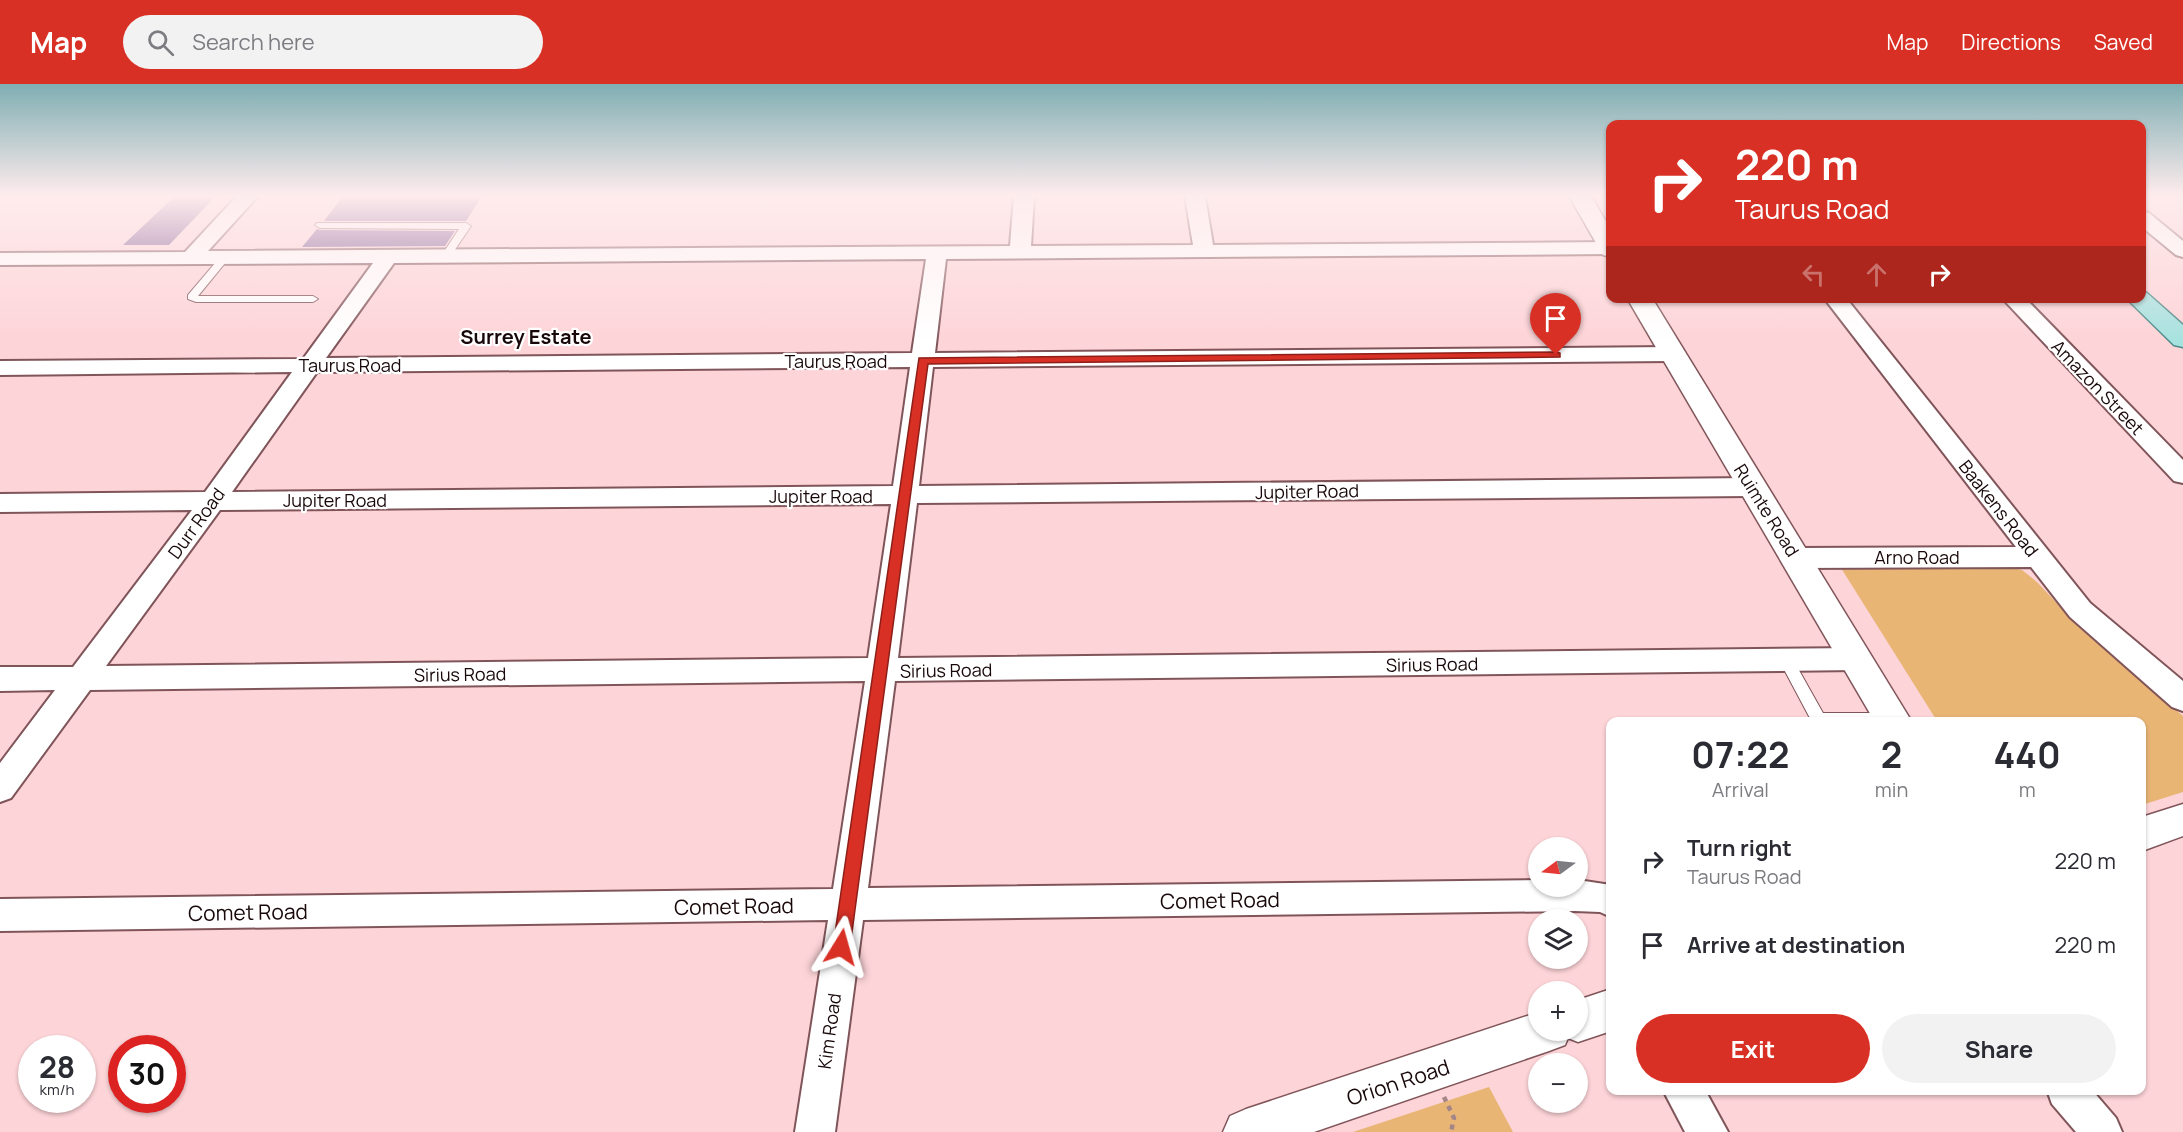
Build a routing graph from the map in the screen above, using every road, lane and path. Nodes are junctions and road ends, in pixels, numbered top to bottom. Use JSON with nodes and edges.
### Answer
{"nodes":[{"id":1,"x":202,"y":245,"type":"edge"},
{"id":2,"x":454,"y":245,"type":"edge"},
{"id":3,"x":1020,"y":245,"type":"edge"},
{"id":4,"x":1203,"y":245,"type":"edge"},
{"id":5,"x":1606,"y":249,"type":"edge"},
{"id":6,"x":1204,"y":250,"type":"junction"},
{"id":7,"x":1020,"y":251,"type":"junction"},
{"id":8,"x":937,"y":252,"type":"junction"},
{"id":9,"x":447,"y":255,"type":"junction"},
{"id":10,"x":388,"y":256,"type":"junction"},
{"id":11,"x":191,"y":257,"type":"junction"},
{"id":12,"x":225,"y":257,"type":"junction"},
{"id":13,"x":0,"y":258,"type":"edge"},
{"id":14,"x":2146,"y":294,"type":"edge"},
{"id":15,"x":313,"y":299,"type":"dead end"},
{"id":16,"x":1642,"y":303,"type":"edge"},
{"id":17,"x":1838,"y":303,"type":"edge"},
{"id":18,"x":2017,"y":303,"type":"edge"},
{"id":19,"x":2143,"y":303,"type":"edge"},
{"id":20,"x":2183,"y":326,"type":"edge"},
{"id":21,"x":2183,"y":339,"type":"edge"},
{"id":22,"x":1672,"y":354,"type":"junction"},
{"id":23,"x":923,"y":360,"type":"junction"},
{"id":24,"x":308,"y":366,"type":"junction"},
{"id":25,"x":0,"y":368,"type":"edge"},
{"id":26,"x":2183,"y":475,"type":"edge"},
{"id":27,"x":1751,"y":487,"type":"junction"},
{"id":28,"x":904,"y":495,"type":"junction"},
{"id":29,"x":213,"y":500,"type":"junction"},
{"id":30,"x":0,"y":502,"type":"edge"},
{"id":31,"x":2037,"y":557,"type":"junction"},
{"id":32,"x":1797,"y":558,"type":"junction"},
{"id":33,"x":1857,"y":659,"type":"junction"},
{"id":34,"x":1786,"y":660,"type":"junction"},
{"id":35,"x":882,"y":670,"type":"junction"},
{"id":36,"x":82,"y":678,"type":"junction"},
{"id":37,"x":0,"y":679,"type":"edge"},
{"id":38,"x":2183,"y":699,"type":"edge"},
{"id":39,"x":1817,"y":717,"type":"edge"},
{"id":40,"x":1892,"y":717,"type":"edge"},
{"id":41,"x":0,"y":788,"type":"edge"},
{"id":42,"x":1606,"y":899,"type":"edge"},
{"id":43,"x":847,"y":904,"type":"junction"},
{"id":44,"x":0,"y":915,"type":"edge"},
{"id":45,"x":1606,"y":1012,"type":"edge"},
{"id":46,"x":1588,"y":1018,"type":"edge"},
{"id":47,"x":1528,"y":1037,"type":"edge"},
{"id":48,"x":1685,"y":1095,"type":"edge"},
{"id":49,"x":2070,"y":1095,"type":"edge"},
{"id":50,"x":1443,"y":1097,"type":"dead end"},
{"id":51,"x":815,"y":1132,"type":"edge"},
{"id":52,"x":1246,"y":1132,"type":"edge"},
{"id":53,"x":1451,"y":1132,"type":"edge"},
{"id":54,"x":1708,"y":1132,"type":"edge"},
{"id":55,"x":2102,"y":1132,"type":"edge"}],
"edges":[{"from":1,"to":11,"type":"street"},
{"from":2,"to":9,"type":"lane"},
{"from":3,"to":7,"type":"street"},
{"from":4,"to":6,"type":"street"},
{"from":5,"to":6,"type":"street"},
{"from":6,"to":7,"type":"street"},
{"from":7,"to":8,"type":"street"},
{"from":8,"to":9,"type":"street"},
{"from":8,"to":23,"type":"street","name":"Kim Road"},
{"from":9,"to":10,"type":"street"},
{"from":10,"to":12,"type":"street"},
{"from":10,"to":24,"type":"street","name":"Durr Road"},
{"from":11,"to":12,"type":"street"},
{"from":11,"to":13,"type":"street"},
{"from":12,"to":15,"type":"lane"},
{"from":14,"to":20,"type":"main road"},
{"from":16,"to":22,"type":"street","name":"Ruimte Road"},
{"from":17,"to":31,"type":"street","name":"Baakens Road"},
{"from":18,"to":26,"type":"street","name":"Amazon Street"},
{"from":19,"to":21,"type":"main road"},
{"from":22,"to":23,"type":"street","name":"Taurus Road"},
{"from":22,"to":27,"type":"street","name":"Ruimte Road"},
{"from":23,"to":24,"type":"street","name":"Taurus Road"},
{"from":23,"to":28,"type":"street","name":"Kim Road"},
{"from":24,"to":25,"type":"street","name":"Taurus Road"},
{"from":24,"to":29,"type":"street","name":"Durr Road"},
{"from":27,"to":28,"type":"street","name":"Jupiter Road"},
{"from":27,"to":32,"type":"street","name":"Ruimte Road"},
{"from":28,"to":29,"type":"street","name":"Jupiter Road"},
{"from":28,"to":35,"type":"street","name":"Kim Road"},
{"from":29,"to":30,"type":"street","name":"Jupiter Road"},
{"from":29,"to":36,"type":"street","name":"Durr Road"},
{"from":31,"to":32,"type":"street","name":"Arno Road"},
{"from":31,"to":38,"type":"street","name":"Baakens Road"},
{"from":32,"to":33,"type":"street","name":"Ruimte Road"},
{"from":33,"to":34,"type":"street","name":"Sirius Road"},
{"from":33,"to":40,"type":"street","name":"Ruimte Road"},
{"from":34,"to":35,"type":"street","name":"Sirius Road"},
{"from":34,"to":39,"type":"lane"},
{"from":35,"to":36,"type":"street","name":"Sirius Road"},
{"from":35,"to":43,"type":"street","name":"Kim Road"},
{"from":36,"to":37,"type":"street","name":"Sirius Road"},
{"from":36,"to":41,"type":"street","name":"Durr Road"},
{"from":42,"to":43,"type":"street","name":"Comet Road"},
{"from":43,"to":44,"type":"street","name":"Comet Road"},
{"from":43,"to":51,"type":"street","name":"Kim Road"},
{"from":45,"to":46,"type":"street"},
{"from":47,"to":52,"type":"street","name":"Orion Road"},
{"from":48,"to":54,"type":"street"},
{"from":49,"to":55,"type":"street"},
{"from":50,"to":53,"type":"path"}]}
